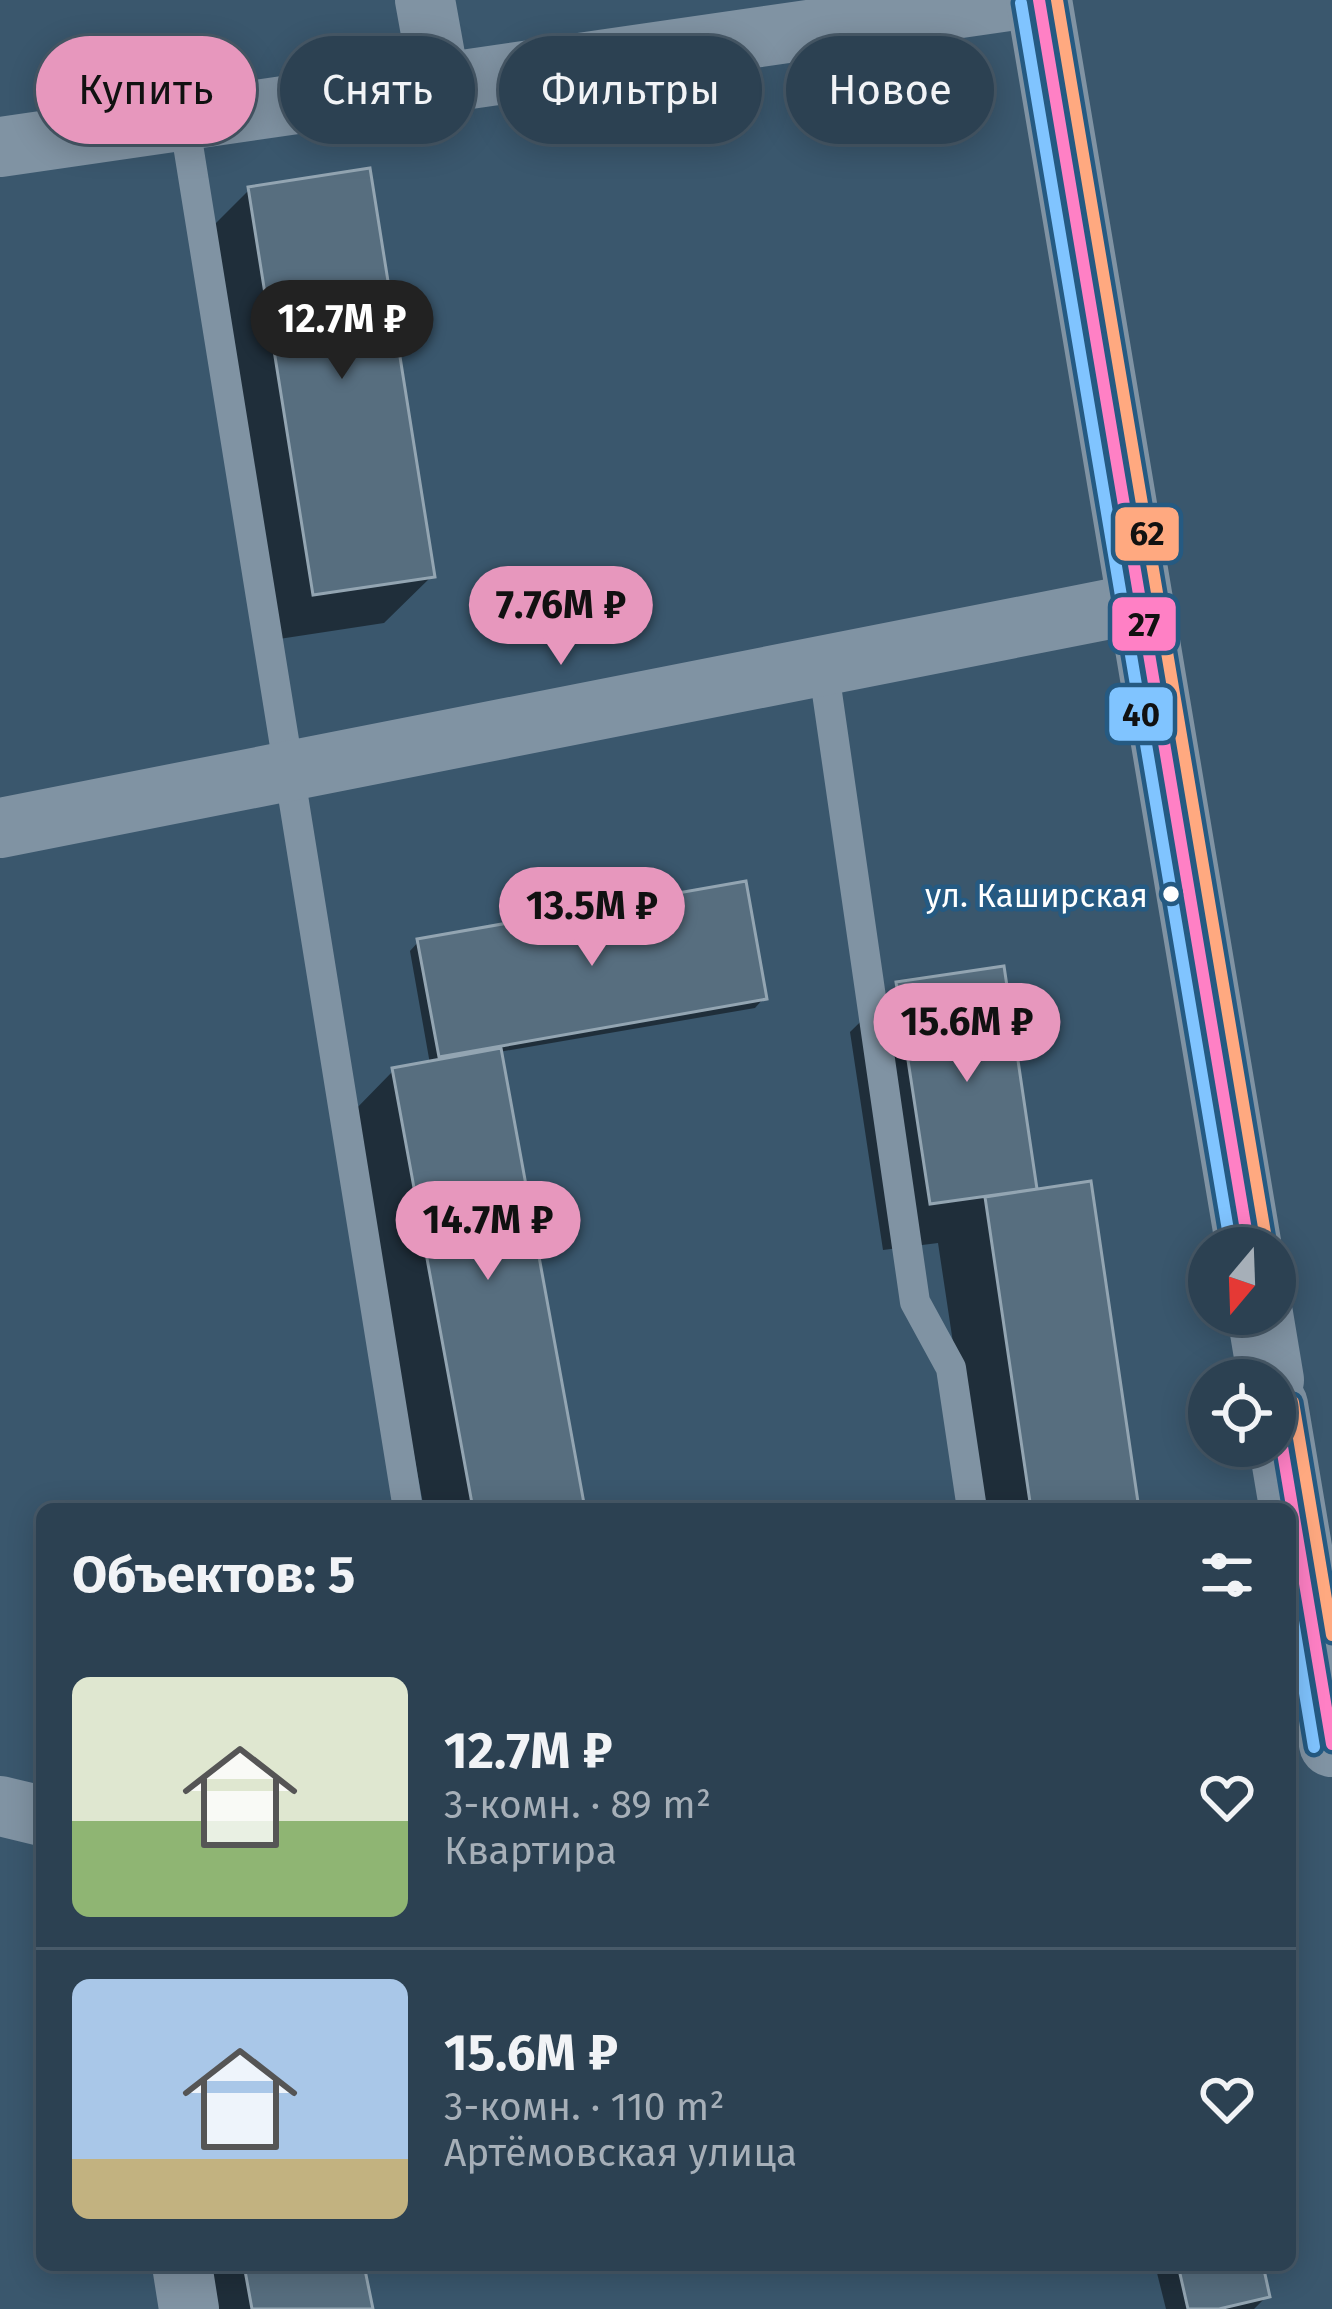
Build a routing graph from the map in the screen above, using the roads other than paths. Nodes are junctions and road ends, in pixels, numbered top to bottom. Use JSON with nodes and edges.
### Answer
{"nodes":[{"id":1,"x":425,"y":0,"type":"edge"},
{"id":2,"x":1015,"y":0,"type":"edge"},
{"id":3,"x":1039,"y":0,"type":"edge"},
{"id":4,"x":432,"y":36,"type":"edge"},
{"id":5,"x":475,"y":78,"type":"edge"},
{"id":6,"x":36,"y":142,"type":"edge"},
{"id":7,"x":188,"y":144,"type":"edge"},
{"id":8,"x":0,"y":147,"type":"edge"},
{"id":9,"x":1140,"y":603,"type":"junction"},
{"id":10,"x":823,"y":665,"type":"junction"},
{"id":11,"x":287,"y":771,"type":"junction"},
{"id":12,"x":0,"y":828,"type":"edge"},
{"id":13,"x":1245,"y":1227,"type":"edge"},
{"id":14,"x":1285,"y":1467,"type":"edge"},
{"id":15,"x":406,"y":1503,"type":"edge"},
{"id":16,"x":971,"y":1503,"type":"edge"},
{"id":17,"x":1291,"y":1503,"type":"edge"},
{"id":18,"x":1296,"y":1530,"type":"edge"},
{"id":19,"x":1332,"y":1744,"type":"edge"},
{"id":20,"x":0,"y":1806,"type":"edge"},
{"id":21,"x":36,"y":1815,"type":"edge"},
{"id":22,"x":183,"y":2271,"type":"edge"},
{"id":23,"x":189,"y":2309,"type":"edge"}],
"edges":[{"from":1,"to":4,"type":"street"},
{"from":2,"to":5,"type":"street"},
{"from":3,"to":9,"type":"street"},
{"from":6,"to":8,"type":"street"},
{"from":7,"to":11,"type":"lane"},
{"from":9,"to":10,"type":"street"},
{"from":9,"to":13,"type":"street"},
{"from":10,"to":11,"type":"street"},
{"from":10,"to":16,"type":"lane"},
{"from":11,"to":12,"type":"street"},
{"from":11,"to":15,"type":"lane"},
{"from":14,"to":17,"type":"street"},
{"from":18,"to":19,"type":"street"},
{"from":20,"to":21,"type":"street"},
{"from":22,"to":23,"type":"street"}]}
